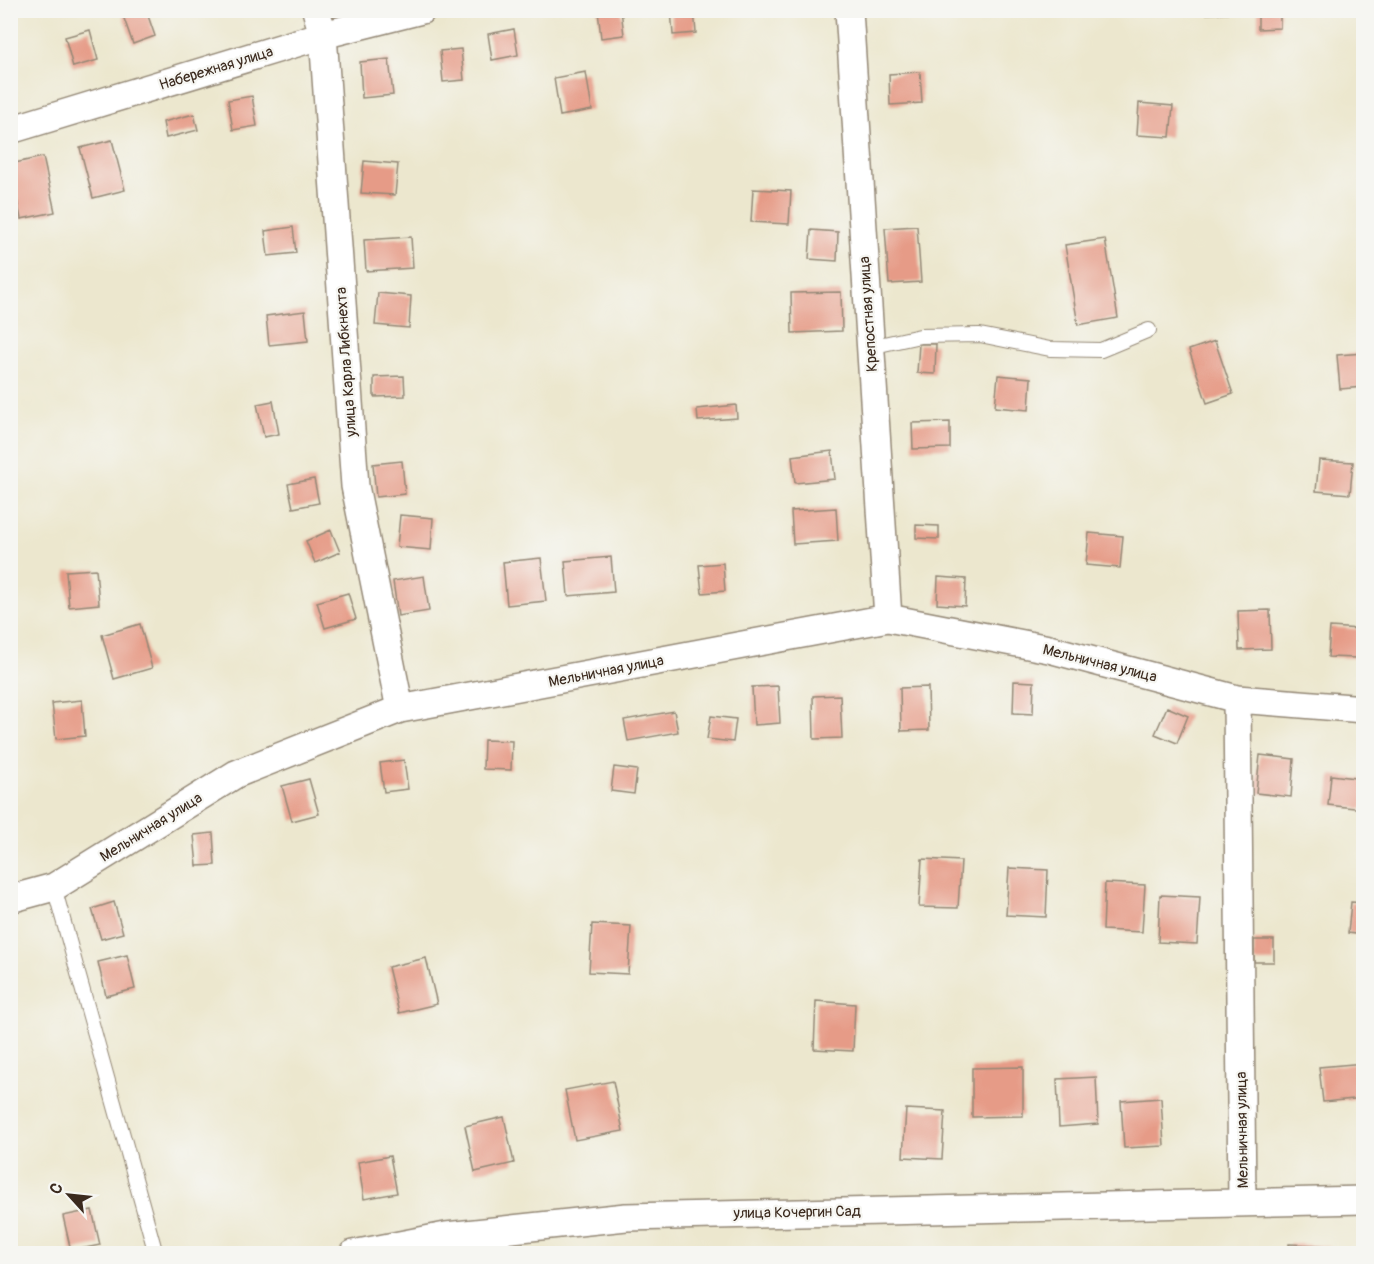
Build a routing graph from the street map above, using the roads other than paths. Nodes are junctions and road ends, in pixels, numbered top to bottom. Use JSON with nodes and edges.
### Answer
{"nodes":[{"id":1,"x":422,"y":10,"type":"edge"},
{"id":2,"x":849,"y":10,"type":"edge"},
{"id":3,"x":320,"y":23,"type":"edge"},
{"id":4,"x":10,"y":130,"type":"edge"},
{"id":5,"x":1149,"y":330,"type":"dead end"},
{"id":6,"x":870,"y":347,"type":"junction"},
{"id":7,"x":888,"y":618,"type":"junction"},
{"id":8,"x":1238,"y":699,"type":"junction"},
{"id":9,"x":400,"y":709,"type":"junction"},
{"id":10,"x":1364,"y":709,"type":"edge"},
{"id":11,"x":54,"y":887,"type":"junction"},
{"id":12,"x":10,"y":899,"type":"edge"},
{"id":13,"x":1364,"y":1200,"type":"edge"},
{"id":14,"x":1242,"y":1202,"type":"junction"},
{"id":15,"x":156,"y":1254,"type":"edge"},
{"id":16,"x":353,"y":1254,"type":"edge"}],
"edges":[{"from":1,"to":3,"type":"street","name":"Набережная улица"},
{"from":2,"to":6,"type":"street","name":"Крепостная улица"},
{"from":3,"to":4,"type":"street","name":"Набережная улица"},
{"from":3,"to":9,"type":"street","name":"улица Карла Либкнехта"},
{"from":5,"to":6,"type":"lane"},
{"from":6,"to":7,"type":"street","name":"Крепостная улица"},
{"from":7,"to":8,"type":"street","name":"Мельничная улица"},
{"from":7,"to":9,"type":"street","name":"Мельничная улица"},
{"from":8,"to":10,"type":"street","name":"Мельничная улица"},
{"from":8,"to":14,"type":"street","name":"Мельничная улица"},
{"from":9,"to":11,"type":"street","name":"Мельничная улица"},
{"from":11,"to":12,"type":"street","name":"Мельничная улица"},
{"from":11,"to":15,"type":"lane"},
{"from":13,"to":14,"type":"street","name":"улица Кочергин Сад"},
{"from":14,"to":16,"type":"street","name":"улица Кочергин Сад"}]}
